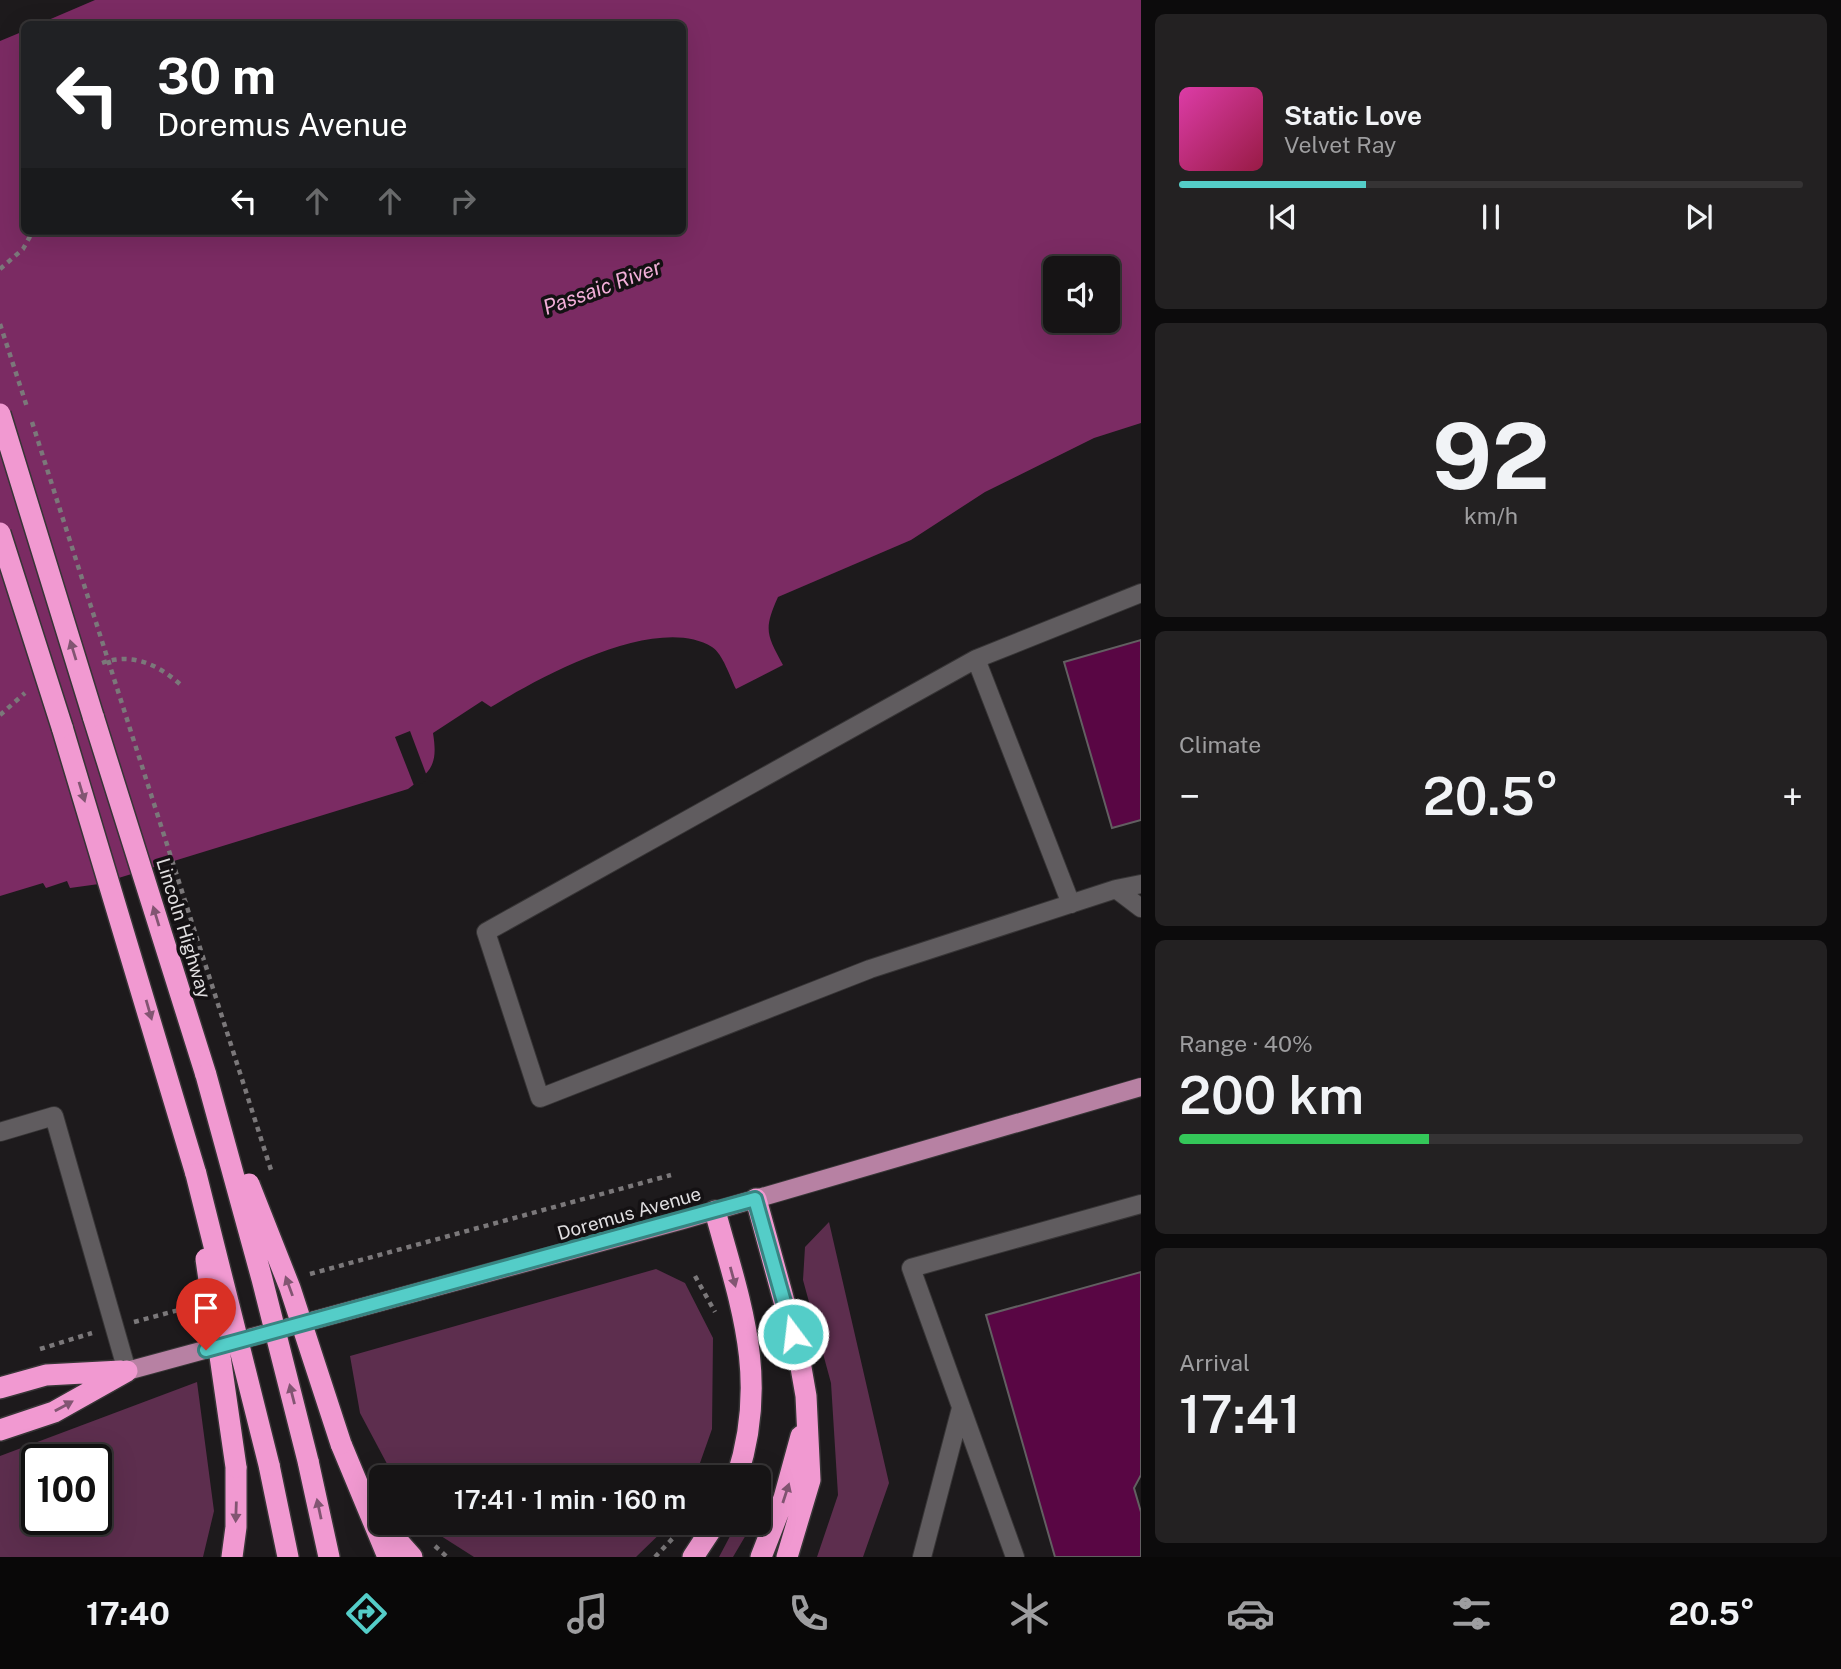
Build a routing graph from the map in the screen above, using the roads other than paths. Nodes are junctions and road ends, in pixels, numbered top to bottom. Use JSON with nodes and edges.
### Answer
{"nodes":[{"id":1,"x":0,"y":414,"type":"edge"},
{"id":2,"x":0,"y":533,"type":"edge"},
{"id":3,"x":1141,"y":593,"type":"edge"},
{"id":4,"x":976,"y":659,"type":"junction"},
{"id":5,"x":1141,"y":884,"type":"edge"},
{"id":6,"x":1116,"y":890,"type":"junction"},
{"id":7,"x":1071,"y":904,"type":"junction"},
{"id":8,"x":1141,"y":908,"type":"edge"},
{"id":9,"x":206,"y":1074,"type":"junction"},
{"id":10,"x":1141,"y":1087,"type":"edge"},
{"id":11,"x":0,"y":1132,"type":"edge"},
{"id":12,"x":196,"y":1174,"type":"junction"},
{"id":13,"x":755,"y":1199,"type":"junction"},
{"id":14,"x":1141,"y":1204,"type":"edge"},
{"id":15,"x":715,"y":1211,"type":"junction"},
{"id":16,"x":127,"y":1371,"type":"junction"},
{"id":17,"x":0,"y":1388,"type":"edge"},
{"id":18,"x":961,"y":1408,"type":"junction"},
{"id":19,"x":806,"y":1414,"type":"junction"},
{"id":20,"x":0,"y":1430,"type":"edge"},
{"id":21,"x":740,"y":1465,"type":"edge"},
{"id":22,"x":364,"y":1503,"type":"junction"},
{"id":23,"x":707,"y":1535,"type":"edge"},
{"id":24,"x":232,"y":1557,"type":"edge"},
{"id":25,"x":288,"y":1557,"type":"edge"},
{"id":26,"x":329,"y":1557,"type":"edge"},
{"id":27,"x":388,"y":1557,"type":"edge"},
{"id":28,"x":412,"y":1557,"type":"edge"},
{"id":29,"x":693,"y":1557,"type":"edge"},
{"id":30,"x":761,"y":1557,"type":"edge"},
{"id":31,"x":787,"y":1557,"type":"edge"},
{"id":32,"x":922,"y":1557,"type":"edge"},
{"id":33,"x":1015,"y":1557,"type":"edge"}],
"edges":[{"from":9,"to":1,"type":"highway","name":"Lincoln Highway","one_way":true,"bridge":true},
{"from":2,"to":12,"type":"highway","one_way":true,"bridge":true},
{"from":3,"to":4,"type":"lane"},
{"from":4,"to":7,"type":"lane"},
{"from":4,"to":7,"type":"lane"},
{"from":5,"to":6,"type":"lane"},
{"from":6,"to":7,"type":"lane"},
{"from":6,"to":8,"type":"lane"},
{"from":22,"to":9,"type":"highway","one_way":true,"bridge":true},
{"from":26,"to":9,"type":"highway","name":"Lincoln Highway","one_way":true,"bridge":true},
{"from":10,"to":13,"type":"main road","name":"Doremus Avenue"},
{"from":11,"to":16,"type":"lane"},
{"from":12,"to":24,"type":"highway","one_way":true,"bridge":true},
{"from":12,"to":25,"type":"highway","bridge":true},
{"from":13,"to":15,"type":"main road","name":"Doremus Avenue"},
{"from":13,"to":19,"type":"highway"},
{"from":14,"to":18,"type":"lane"},
{"from":15,"to":16,"type":"main road","name":"Doremus Avenue"},
{"from":15,"to":21,"type":"highway","one_way":true},
{"from":16,"to":17,"type":"highway"},
{"from":20,"to":16,"type":"highway","one_way":true},
{"from":18,"to":32,"type":"lane"},
{"from":18,"to":33,"type":"lane"},
{"from":30,"to":19,"type":"highway","one_way":true},
{"from":19,"to":31,"type":"highway"},
{"from":22,"to":27,"type":"highway"},
{"from":22,"to":28,"type":"highway"},
{"from":23,"to":29,"type":"highway"}]}
